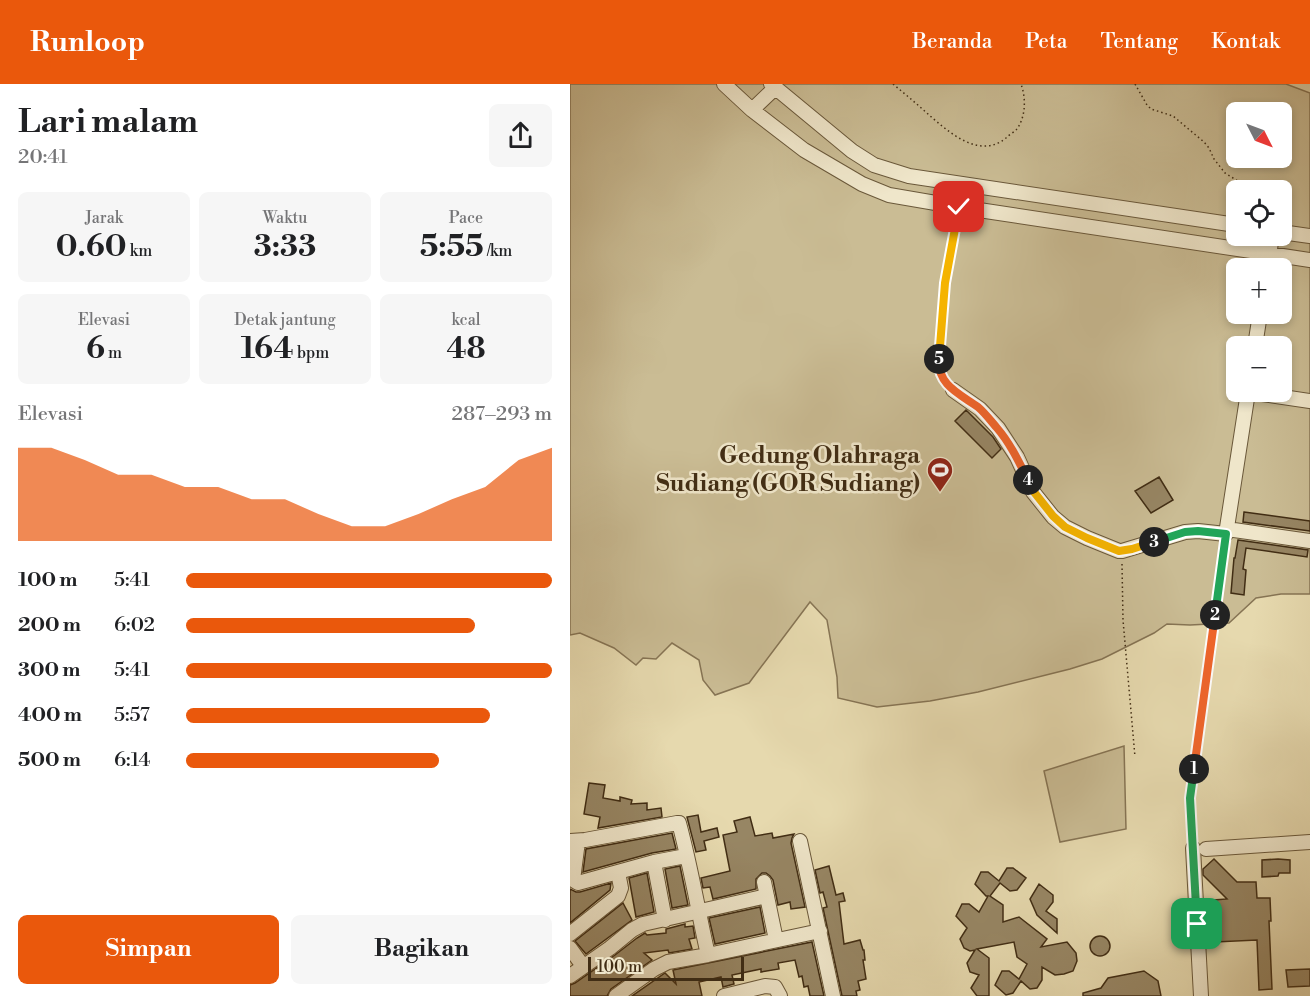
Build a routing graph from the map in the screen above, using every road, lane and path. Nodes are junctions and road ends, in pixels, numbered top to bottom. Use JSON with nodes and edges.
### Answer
{"nodes":[{"id":1,"x":724,"y":84,"type":"edge"},
{"id":2,"x":893,"y":84,"type":"edge"},
{"id":3,"x":1021,"y":84,"type":"edge"},
{"id":4,"x":1135,"y":84,"type":"edge"},
{"id":5,"x":773,"y":86,"type":"edge"},
{"id":6,"x":752,"y":110,"type":"junction"},
{"id":7,"x":1236,"y":180,"type":"edge"},
{"id":8,"x":959,"y":207,"type":"junction"},
{"id":9,"x":1226,"y":224,"type":"edge"},
{"id":10,"x":1292,"y":234,"type":"edge"},
{"id":11,"x":1310,"y":236,"type":"edge"},
{"id":12,"x":1271,"y":246,"type":"edge"},
{"id":13,"x":1270,"y":254,"type":"junction"},
{"id":14,"x":1269,"y":258,"type":"edge"},
{"id":15,"x":1310,"y":260,"type":"edge"},
{"id":16,"x":953,"y":390,"type":"joint"},
{"id":17,"x":1292,"y":398,"type":"edge"},
{"id":18,"x":1310,"y":401,"type":"edge"},
{"id":19,"x":1246,"y":402,"type":"edge"},
{"id":20,"x":1053,"y":516,"type":"junction"},
{"id":21,"x":1227,"y":529,"type":"junction"},
{"id":22,"x":1310,"y":541,"type":"edge"},
{"id":23,"x":1122,"y":551,"type":"junction"},
{"id":24,"x":1135,"y":757,"type":"dead end"},
{"id":25,"x":574,"y":841,"type":"edge"},
{"id":26,"x":800,"y":841,"type":"dead end"},
{"id":27,"x":1310,"y":842,"type":"edge"},
{"id":28,"x":1199,"y":848,"type":"junction"},
{"id":29,"x":686,"y":856,"type":"junction"},
{"id":30,"x":654,"y":862,"type":"junction"},
{"id":31,"x":618,"y":872,"type":"junction"},
{"id":32,"x":698,"y":911,"type":"junction"},
{"id":33,"x":665,"y":920,"type":"junction"},
{"id":34,"x":820,"y":931,"type":"junction"},
{"id":35,"x":570,"y":934,"type":"edge"},
{"id":36,"x":776,"y":940,"type":"junction"},
{"id":37,"x":570,"y":948,"type":"edge"},
{"id":38,"x":708,"y":955,"type":"junction"},
{"id":39,"x":583,"y":966,"type":"junction"},
{"id":40,"x":570,"y":976,"type":"edge"},
{"id":41,"x":616,"y":996,"type":"edge"},
{"id":42,"x":724,"y":996,"type":"edge"},
{"id":43,"x":780,"y":996,"type":"edge"},
{"id":44,"x":833,"y":996,"type":"edge"},
{"id":45,"x":1201,"y":996,"type":"edge"}],
"edges":[{"from":1,"to":6,"type":"street"},
{"from":2,"to":3,"type":"path"},
{"from":4,"to":7,"type":"path"},
{"from":5,"to":6,"type":"street"},
{"from":5,"to":9,"type":"street"},
{"from":6,"to":8,"type":"street"},
{"from":8,"to":13,"type":"street"},
{"from":8,"to":16,"type":"path"},
{"from":10,"to":11,"type":"street"},
{"from":12,"to":13,"type":"street"},
{"from":13,"to":14,"type":"street"},
{"from":13,"to":15,"type":"street"},
{"from":16,"to":20,"type":"street"},
{"from":17,"to":18,"type":"street"},
{"from":19,"to":21,"type":"street"},
{"from":20,"to":21,"type":"street"},
{"from":20,"to":23,"type":"street"},
{"from":21,"to":22,"type":"street"},
{"from":21,"to":23,"type":"street"},
{"from":21,"to":28,"type":"path"},
{"from":23,"to":24,"type":"path"},
{"from":25,"to":29,"type":"street"},
{"from":25,"to":31,"type":"street"},
{"from":26,"to":34,"type":"street"},
{"from":27,"to":28,"type":"street"},
{"from":28,"to":45,"type":"street"},
{"from":29,"to":30,"type":"street"},
{"from":29,"to":32,"type":"street"},
{"from":30,"to":31,"type":"street"},
{"from":30,"to":33,"type":"street"},
{"from":31,"to":35,"type":"street"},
{"from":32,"to":33,"type":"street"},
{"from":32,"to":36,"type":"street"},
{"from":32,"to":38,"type":"street"},
{"from":33,"to":39,"type":"street"},
{"from":34,"to":36,"type":"street"},
{"from":34,"to":44,"type":"street"},
{"from":36,"to":38,"type":"street"},
{"from":37,"to":39,"type":"street"},
{"from":38,"to":41,"type":"street"},
{"from":39,"to":40,"type":"street"},
{"from":42,"to":43,"type":"street"}]}
